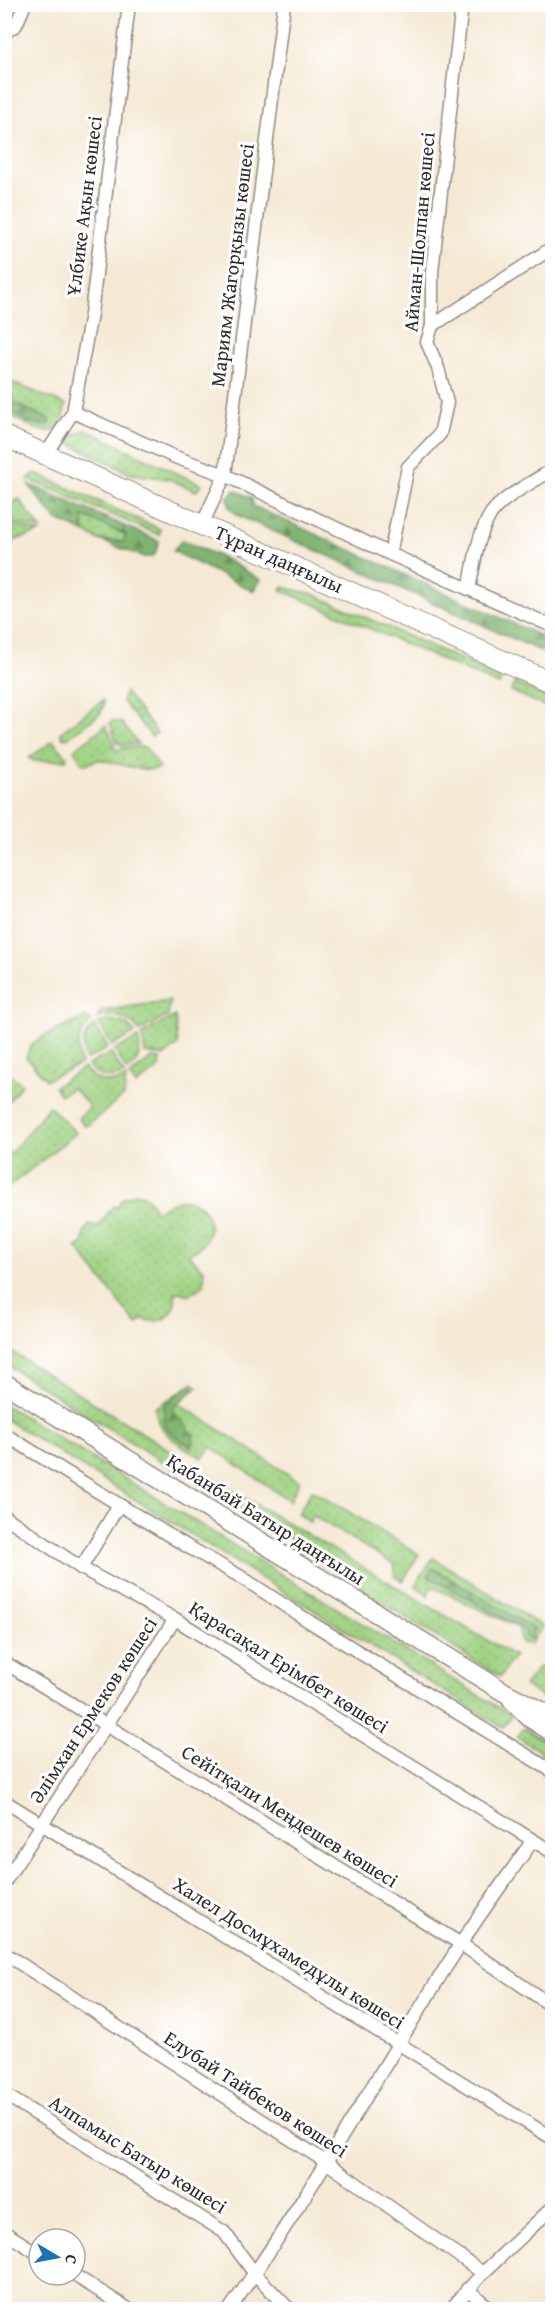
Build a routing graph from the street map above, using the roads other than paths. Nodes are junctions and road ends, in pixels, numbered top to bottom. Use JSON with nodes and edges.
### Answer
{"nodes":[{"id":1,"x":26,"y":4,"type":"edge"},
{"id":2,"x":129,"y":4,"type":"edge"},
{"id":3,"x":284,"y":4,"type":"edge"},
{"id":4,"x":462,"y":4,"type":"edge"},
{"id":5,"x":4,"y":33,"type":"edge"},
{"id":6,"x":552,"y":248,"type":"edge"},
{"id":7,"x":432,"y":326,"type":"junction"},
{"id":8,"x":73,"y":412,"type":"junction"},
{"id":9,"x":4,"y":436,"type":"edge"},
{"id":10,"x":46,"y":454,"type":"junction"},
{"id":11,"x":552,"y":470,"type":"edge"},
{"id":12,"x":225,"y":476,"type":"junction"},
{"id":13,"x":202,"y":525,"type":"junction"},
{"id":14,"x":390,"y":554,"type":"junction"},
{"id":15,"x":469,"y":589,"type":"junction"},
{"id":16,"x":552,"y":626,"type":"edge"},
{"id":17,"x":552,"y":683,"type":"edge"},
{"id":18,"x":4,"y":1383,"type":"edge"},
{"id":19,"x":4,"y":1434,"type":"edge"},
{"id":20,"x":119,"y":1504,"type":"junction"},
{"id":21,"x":4,"y":1516,"type":"edge"},
{"id":22,"x":81,"y":1568,"type":"junction"},
{"id":23,"x":175,"y":1619,"type":"junction"},
{"id":24,"x":4,"y":1662,"type":"edge"},
{"id":25,"x":504,"y":1692,"type":"junction"},
{"id":26,"x":552,"y":1717,"type":"edge"},
{"id":27,"x":107,"y":1726,"type":"junction"},
{"id":28,"x":552,"y":1732,"type":"edge"},
{"id":29,"x":552,"y":1772,"type":"edge"},
{"id":30,"x":4,"y":1801,"type":"edge"},
{"id":31,"x":42,"y":1823,"type":"junction"},
{"id":32,"x":533,"y":1840,"type":"junction"},
{"id":33,"x":552,"y":1852,"type":"edge"},
{"id":34,"x":4,"y":1882,"type":"edge"},
{"id":35,"x":461,"y":1944,"type":"junction"},
{"id":36,"x":4,"y":1953,"type":"edge"},
{"id":37,"x":552,"y":2006,"type":"edge"},
{"id":38,"x":399,"y":2044,"type":"junction"},
{"id":39,"x":4,"y":2094,"type":"edge"},
{"id":40,"x":552,"y":2138,"type":"edge"},
{"id":41,"x":326,"y":2162,"type":"junction"},
{"id":42,"x":552,"y":2208,"type":"edge"},
{"id":43,"x":4,"y":2232,"type":"edge"},
{"id":44,"x":27,"y":2246,"type":"edge"},
{"id":45,"x":483,"y":2272,"type":"junction"},
{"id":46,"x":255,"y":2274,"type":"junction"},
{"id":47,"x":87,"y":2283,"type":"edge"},
{"id":48,"x":467,"y":2289,"type":"junction"},
{"id":49,"x":130,"y":2310,"type":"edge"},
{"id":50,"x":229,"y":2310,"type":"edge"},
{"id":51,"x":290,"y":2310,"type":"edge"},
{"id":52,"x":450,"y":2310,"type":"edge"},
{"id":53,"x":492,"y":2310,"type":"edge"}],
"edges":[{"from":1,"to":5,"type":"street"},
{"from":2,"to":8,"type":"street","name":"Ұлбике Ақын көшесі"},
{"from":3,"to":12,"type":"street","name":"Мариям Жагорқызы көшесі"},
{"from":4,"to":7,"type":"street","name":"Айман-Шолпан көшесі"},
{"from":6,"to":7,"type":"street"},
{"from":7,"to":14,"type":"street","name":"Айман-Шолпан көшесі"},
{"from":8,"to":10,"type":"street"},
{"from":8,"to":12,"type":"street"},
{"from":9,"to":10,"type":"main road","name":"Тұран даңғылы"},
{"from":10,"to":13,"type":"main road","name":"Тұран даңғылы"},
{"from":11,"to":15,"type":"street"},
{"from":12,"to":13,"type":"street","name":"Мариям Жагорқызы көшесі"},
{"from":12,"to":14,"type":"street"},
{"from":13,"to":17,"type":"main road","name":"Тұран даңғылы"},
{"from":14,"to":15,"type":"street"},
{"from":15,"to":16,"type":"street"},
{"from":18,"to":25,"type":"main road","name":"Қабанбай Батыр даңғылы"},
{"from":19,"to":20,"type":"street"},
{"from":20,"to":22,"type":"street"},
{"from":20,"to":29,"type":"street"},
{"from":21,"to":22,"type":"street","name":"Қарасақал Ерімбет көшесі"},
{"from":22,"to":23,"type":"street","name":"Қарасақал Ерімбет көшесі"},
{"from":23,"to":27,"type":"street","name":"Әлімхан Ермеков көшесі"},
{"from":23,"to":32,"type":"street","name":"Қарасақал Ерімбет көшесі"},
{"from":24,"to":27,"type":"street","name":"Сейітқали Меңдешев көшесі"},
{"from":25,"to":26,"type":"main road","name":"Қабанбай Батыр даңғылы"},
{"from":25,"to":28,"type":"main road","name":"Қабанбай Батыр даңғылы"},
{"from":27,"to":31,"type":"street","name":"Әлімхан Ермеков көшесі"},
{"from":27,"to":35,"type":"street","name":"Сейітқали Меңдешев көшесі"},
{"from":30,"to":31,"type":"street","name":"Халел Досмұхамедұлы көшесі"},
{"from":31,"to":34,"type":"street","name":"Әлімхан Ермеков көшесі"},
{"from":31,"to":38,"type":"street","name":"Халел Досмұхамедұлы көшесі"},
{"from":32,"to":33,"type":"street","name":"Қарасақал Ерімбет көшесі"},
{"from":32,"to":35,"type":"street"},
{"from":35,"to":37,"type":"street","name":"Сейітқали Меңдешев көшесі"},
{"from":35,"to":38,"type":"street"},
{"from":36,"to":41,"type":"street","name":"Елубай Тайбеков көшесі"},
{"from":38,"to":40,"type":"street","name":"Халел Досмұхамедұлы көшесі"},
{"from":38,"to":41,"type":"street"},
{"from":39,"to":46,"type":"street","name":"Алпамыс Батыр көшесі"},
{"from":41,"to":45,"type":"street","name":"Елубай Тайбеков көшесі"},
{"from":41,"to":46,"type":"street"},
{"from":42,"to":45,"type":"street"},
{"from":43,"to":44,"type":"street"},
{"from":45,"to":48,"type":"street"},
{"from":46,"to":50,"type":"street"},
{"from":46,"to":51,"type":"street","name":"Алпамыс Батыр көшесі"},
{"from":47,"to":49,"type":"street"},
{"from":48,"to":52,"type":"street"},
{"from":48,"to":53,"type":"street"}]}
